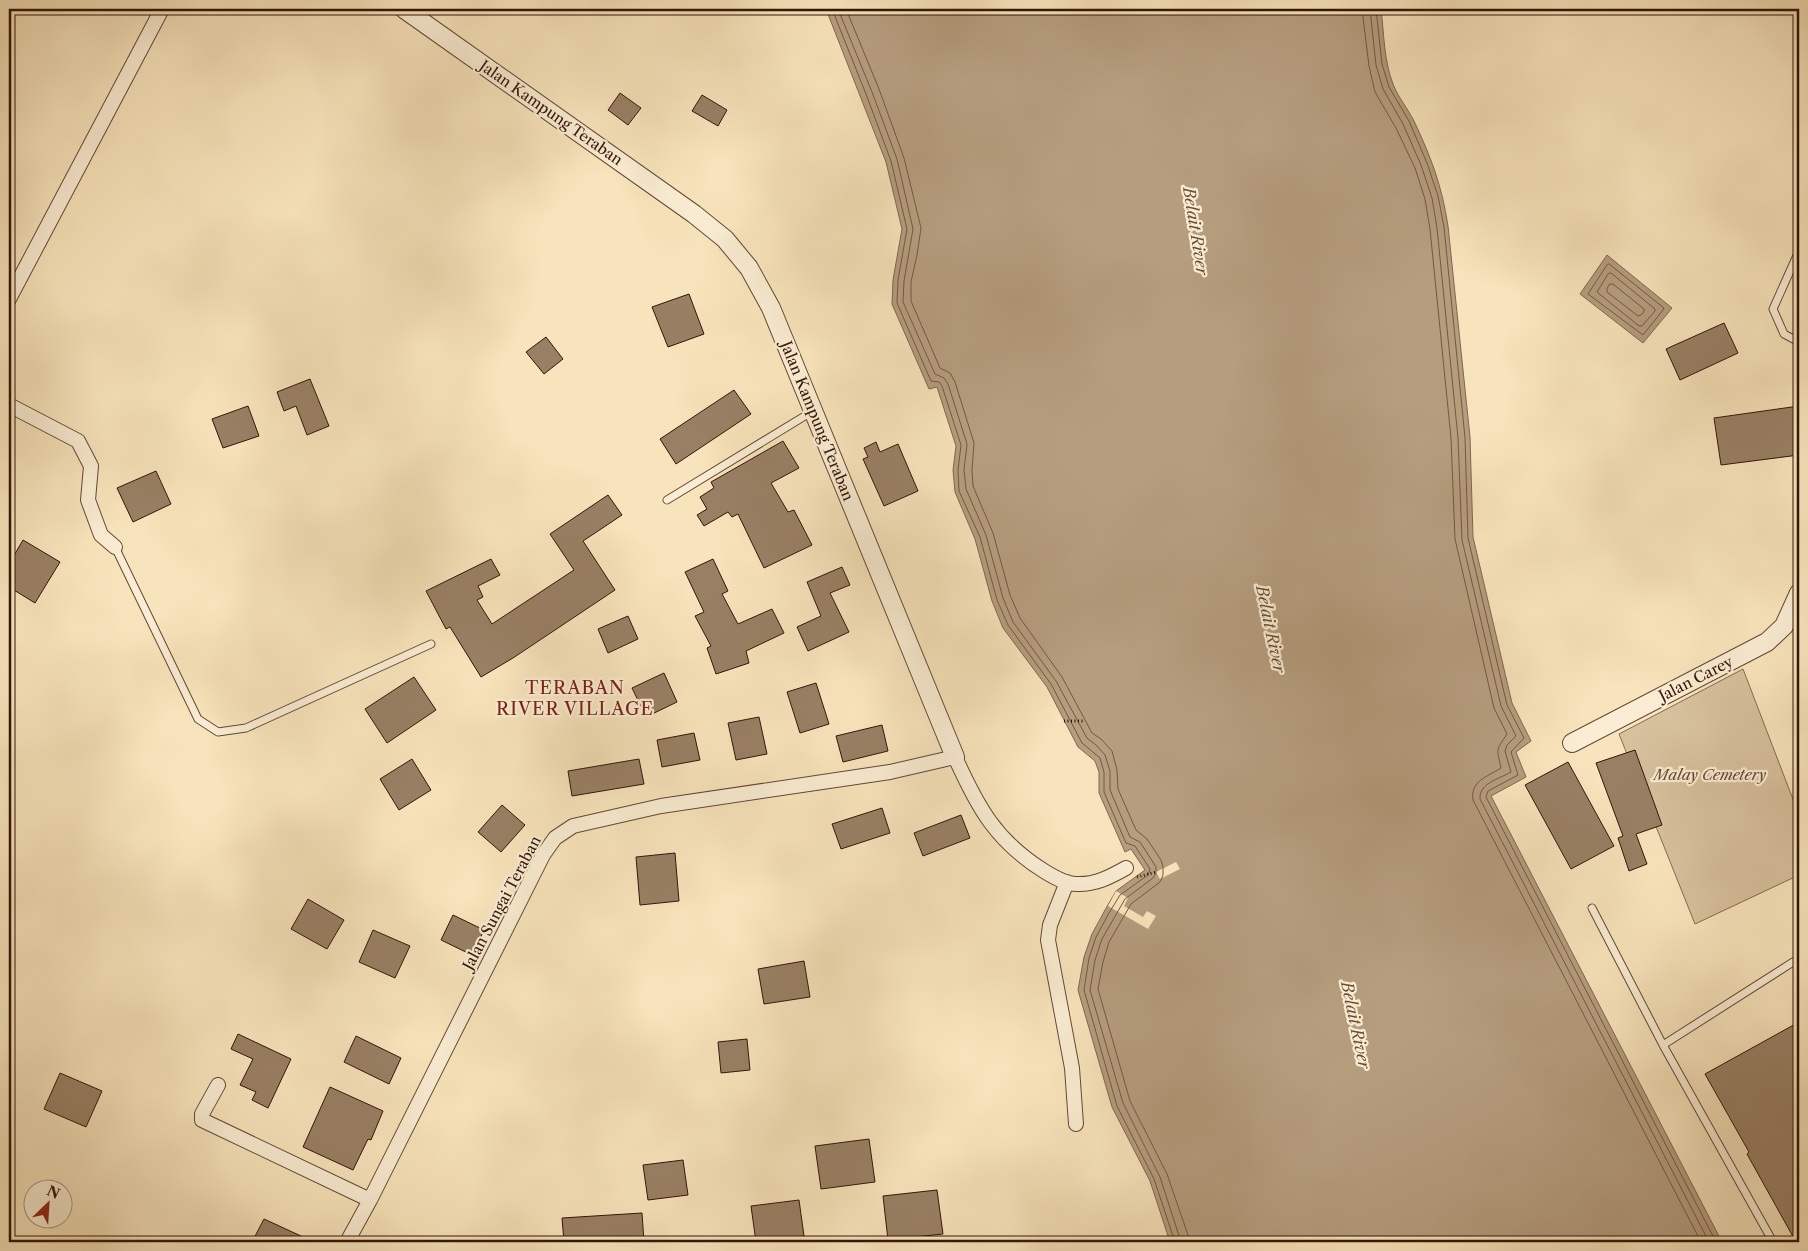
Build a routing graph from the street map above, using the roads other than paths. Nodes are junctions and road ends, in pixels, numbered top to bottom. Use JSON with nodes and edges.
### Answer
{"nodes":[{"id":1,"x":162,"y":9,"type":"edge"},
{"id":2,"x":404,"y":9,"type":"edge"},
{"id":3,"x":1799,"y":251,"type":"edge"},
{"id":4,"x":9,"y":300,"type":"edge"},
{"id":5,"x":1799,"y":342,"type":"edge"},
{"id":6,"x":9,"y":405,"type":"edge"},
{"id":7,"x":813,"y":411,"type":"junction"},
{"id":8,"x":667,"y":500,"type":"dead end"},
{"id":9,"x":115,"y":547,"type":"joint"},
{"id":10,"x":1799,"y":593,"type":"edge"},
{"id":11,"x":431,"y":644,"type":"dead end"},
{"id":12,"x":1572,"y":743,"type":"dead end"},
{"id":13,"x":956,"y":758,"type":"junction"},
{"id":14,"x":1130,"y":873,"type":"road end"},
{"id":15,"x":1067,"y":882,"type":"junction"},
{"id":16,"x":1592,"y":908,"type":"dead end"},
{"id":17,"x":1799,"y":960,"type":"edge"},
{"id":18,"x":1663,"y":1044,"type":"junction"},
{"id":19,"x":218,"y":1085,"type":"dead end"},
{"id":20,"x":1076,"y":1124,"type":"dead end"},
{"id":21,"x":370,"y":1200,"type":"junction"},
{"id":22,"x":347,"y":1242,"type":"edge"},
{"id":23,"x":1773,"y":1242,"type":"edge"}],
"edges":[{"from":1,"to":4,"type":"street"},
{"from":2,"to":7,"type":"street","name":"Jalan Kampung Teraban"},
{"from":3,"to":5,"type":"lane"},
{"from":6,"to":9,"type":"street"},
{"from":7,"to":8,"type":"lane"},
{"from":7,"to":13,"type":"street","name":"Jalan Kampung Teraban"},
{"from":9,"to":11,"type":"lane"},
{"from":10,"to":12,"type":"street","name":"Jalan Carey"},
{"from":13,"to":15,"type":"street","name":"Jalan Kampung Teraban"},
{"from":13,"to":21,"type":"street","name":"Jalan Sungai Teraban"},
{"from":14,"to":15,"type":"street","name":"Jalan Kampung Teraban"},
{"from":15,"to":20,"type":"street"},
{"from":16,"to":18,"type":"lane"},
{"from":17,"to":18,"type":"lane"},
{"from":18,"to":23,"type":"lane"},
{"from":19,"to":21,"type":"street"},
{"from":21,"to":22,"type":"street","name":"Jalan Sungai Teraban"}]}
